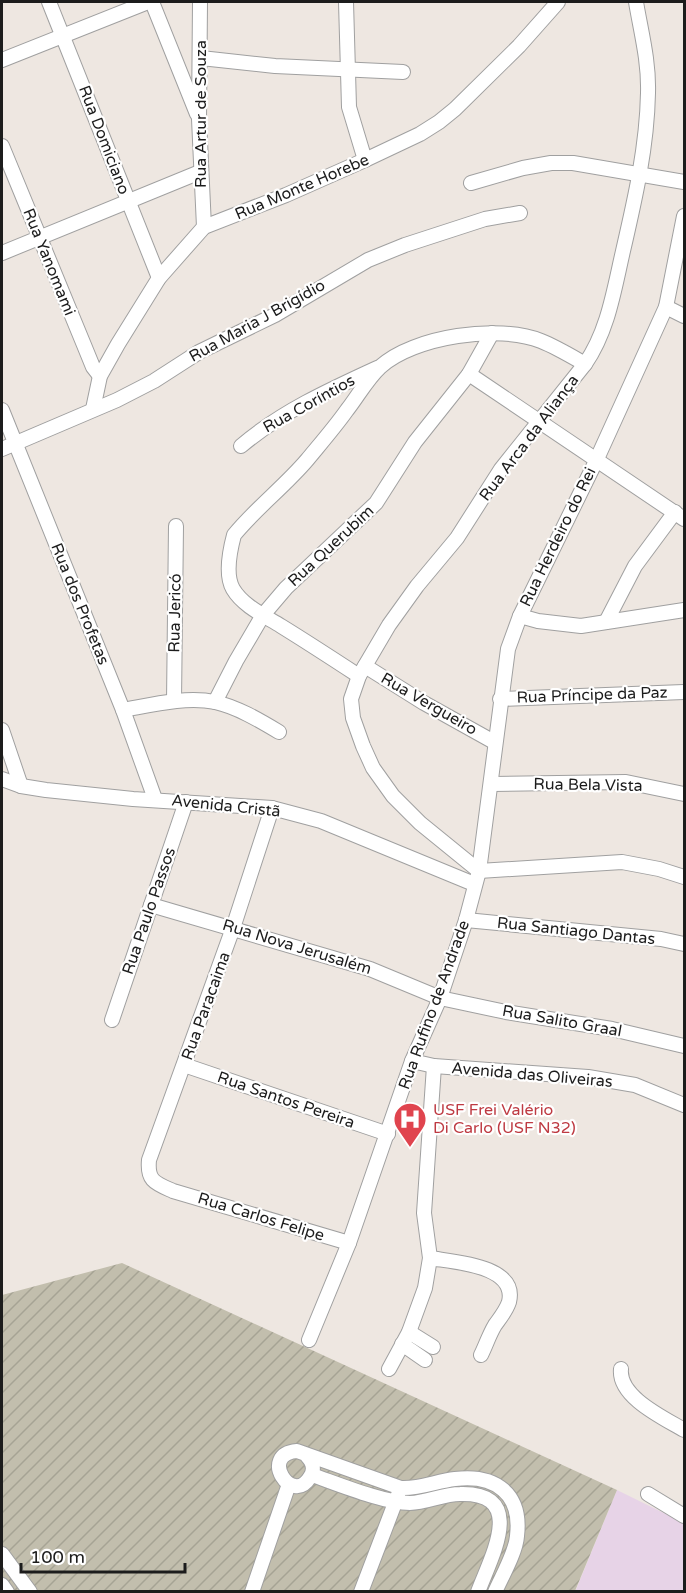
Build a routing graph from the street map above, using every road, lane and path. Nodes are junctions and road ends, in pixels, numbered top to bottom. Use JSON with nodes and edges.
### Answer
{"nodes":[{"id":1,"x":49,"y":2,"type":"edge"},
{"id":2,"x":150,"y":2,"type":"edge"},
{"id":3,"x":200,"y":2,"type":"edge"},
{"id":4,"x":346,"y":2,"type":"edge"},
{"id":5,"x":558,"y":2,"type":"edge"},
{"id":6,"x":636,"y":2,"type":"edge"},
{"id":7,"x":64,"y":36,"type":"junction"},
{"id":8,"x":201,"y":58,"type":"junction"},
{"id":9,"x":2,"y":60,"type":"edge"},
{"id":10,"x":346,"y":68,"type":"junction"},
{"id":11,"x":402,"y":72,"type":"dead end"},
{"id":12,"x":199,"y":119,"type":"junction"},
{"id":13,"x":2,"y":146,"type":"edge"},
{"id":14,"x":364,"y":160,"type":"junction"},
{"id":15,"x":200,"y":172,"type":"junction"},
{"id":16,"x":641,"y":174,"type":"junction"},
{"id":17,"x":684,"y":182,"type":"edge"},
{"id":18,"x":471,"y":183,"type":"dead end"},
{"id":19,"x":128,"y":201,"type":"junction"},
{"id":20,"x":520,"y":213,"type":"dead end"},
{"id":21,"x":684,"y":216,"type":"edge"},
{"id":22,"x":204,"y":227,"type":"junction"},
{"id":23,"x":39,"y":238,"type":"junction"},
{"id":24,"x":2,"y":252,"type":"edge"},
{"id":25,"x":159,"y":278,"type":"junction"},
{"id":26,"x":666,"y":307,"type":"junction"},
{"id":27,"x":684,"y":316,"type":"edge"},
{"id":28,"x":492,"y":333,"type":"junction"},
{"id":29,"x":585,"y":364,"type":"junction"},
{"id":30,"x":380,"y":367,"type":"junction"},
{"id":31,"x":469,"y":374,"type":"junction"},
{"id":32,"x":100,"y":376,"type":"junction"},
{"id":33,"x":93,"y":409,"type":"junction"},
{"id":34,"x":2,"y":410,"type":"edge"},
{"id":35,"x":539,"y":422,"type":"junction"},
{"id":36,"x":8,"y":446,"type":"edge"},
{"id":37,"x":241,"y":446,"type":"dead end"},
{"id":38,"x":596,"y":461,"type":"junction"},
{"id":39,"x":680,"y":516,"type":"edge"},
{"id":40,"x":176,"y":526,"type":"dead end"},
{"id":41,"x":684,"y":610,"type":"edge"},
{"id":42,"x":263,"y":615,"type":"junction"},
{"id":43,"x":520,"y":616,"type":"junction"},
{"id":44,"x":606,"y":622,"type":"junction"},
{"id":45,"x":362,"y":671,"type":"junction"},
{"id":46,"x":684,"y":692,"type":"edge"},
{"id":47,"x":500,"y":699,"type":"junction"},
{"id":48,"x":174,"y":701,"type":"junction"},
{"id":49,"x":215,"y":702,"type":"junction"},
{"id":50,"x":123,"y":710,"type":"junction"},
{"id":51,"x":2,"y":730,"type":"edge"},
{"id":52,"x":279,"y":732,"type":"dead end"},
{"id":53,"x":494,"y":742,"type":"junction"},
{"id":54,"x":2,"y":779,"type":"edge"},
{"id":55,"x":492,"y":784,"type":"junction"},
{"id":56,"x":21,"y":786,"type":"junction"},
{"id":57,"x":684,"y":794,"type":"edge"},
{"id":58,"x":155,"y":799,"type":"junction"},
{"id":59,"x":186,"y":802,"type":"junction"},
{"id":60,"x":272,"y":808,"type":"junction"},
{"id":61,"x":476,"y":877,"type":"junction"},
{"id":62,"x":684,"y":877,"type":"edge"},
{"id":63,"x":151,"y":905,"type":"junction"},
{"id":64,"x":466,"y":920,"type":"junction"},
{"id":65,"x":233,"y":928,"type":"junction"},
{"id":66,"x":684,"y":944,"type":"edge"},
{"id":67,"x":440,"y":998,"type":"junction"},
{"id":68,"x":112,"y":1020,"type":"dead end"},
{"id":69,"x":684,"y":1046,"type":"edge"},
{"id":70,"x":412,"y":1061,"type":"junction"},
{"id":71,"x":184,"y":1065,"type":"junction"},
{"id":72,"x":434,"y":1066,"type":"junction"},
{"id":73,"x":684,"y":1105,"type":"edge"},
{"id":74,"x":388,"y":1134,"type":"junction"},
{"id":75,"x":173,"y":1191,"type":"joint"},
{"id":76,"x":349,"y":1243,"type":"junction"},
{"id":77,"x":430,"y":1258,"type":"junction"},
{"id":78,"x":409,"y":1332,"type":"junction"},
{"id":79,"x":309,"y":1340,"type":"dead end"},
{"id":80,"x":402,"y":1344,"type":"junction"},
{"id":81,"x":433,"y":1347,"type":"dead end"},
{"id":82,"x":481,"y":1355,"type":"dead end"},
{"id":83,"x":425,"y":1360,"type":"dead end"},
{"id":84,"x":389,"y":1369,"type":"dead end"},
{"id":85,"x":621,"y":1369,"type":"dead end"},
{"id":86,"x":684,"y":1430,"type":"edge"},
{"id":87,"x":307,"y":1456,"type":"junction"},
{"id":88,"x":312,"y":1475,"type":"junction"},
{"id":89,"x":289,"y":1484,"type":"junction"},
{"id":90,"x":401,"y":1488,"type":"junction"},
{"id":91,"x":648,"y":1494,"type":"dead end"},
{"id":92,"x":395,"y":1502,"type":"junction"},
{"id":93,"x":684,"y":1516,"type":"edge"},
{"id":94,"x":2,"y":1554,"type":"edge"},
{"id":95,"x":2,"y":1585,"type":"edge"},
{"id":96,"x":7,"y":1592,"type":"edge"},
{"id":97,"x":30,"y":1592,"type":"edge"},
{"id":98,"x":252,"y":1592,"type":"edge"},
{"id":99,"x":361,"y":1592,"type":"edge"},
{"id":100,"x":478,"y":1592,"type":"edge"},
{"id":101,"x":495,"y":1592,"type":"edge"}],
"edges":[{"from":1,"to":7,"type":"street","name":"Rua Domiciano"},
{"from":2,"to":7,"type":"street"},
{"from":2,"to":12,"type":"street"},
{"from":3,"to":8,"type":"street","name":"Rua Artur de Souza"},
{"from":4,"to":10,"type":"street"},
{"from":5,"to":14,"type":"street","name":"Rua Monte Horebe"},
{"from":6,"to":16,"type":"street","name":"Rua Arca da Aliança"},
{"from":7,"to":9,"type":"street"},
{"from":7,"to":19,"type":"street","name":"Rua Domiciano"},
{"from":8,"to":10,"type":"street"},
{"from":8,"to":12,"type":"street","name":"Rua Artur de Souza"},
{"from":10,"to":11,"type":"street"},
{"from":10,"to":14,"type":"street"},
{"from":12,"to":15,"type":"street","name":"Rua Artur de Souza"},
{"from":13,"to":23,"type":"street","name":"Rua Yanomami"},
{"from":14,"to":22,"type":"street","name":"Rua Monte Horebe"},
{"from":15,"to":19,"type":"street"},
{"from":15,"to":22,"type":"street","name":"Rua Artur de Souza"},
{"from":16,"to":17,"type":"street"},
{"from":16,"to":18,"type":"street"},
{"from":16,"to":29,"type":"street","name":"Rua Arca da Aliança"},
{"from":19,"to":23,"type":"street"},
{"from":19,"to":25,"type":"street","name":"Rua Domiciano"},
{"from":20,"to":33,"type":"street","name":"Rua Maria J Brigídio"},
{"from":21,"to":26,"type":"street","name":"Rua Herdeiro do Rei"},
{"from":22,"to":25,"type":"street","name":"Rua Monte Horebe"},
{"from":23,"to":24,"type":"street"},
{"from":23,"to":32,"type":"street","name":"Rua Yanomami"},
{"from":25,"to":32,"type":"street","name":"Rua Monte Horebe"},
{"from":26,"to":27,"type":"street"},
{"from":26,"to":38,"type":"street","name":"Rua Herdeiro do Rei"},
{"from":28,"to":29,"type":"street"},
{"from":28,"to":30,"type":"street"},
{"from":28,"to":31,"type":"street","name":"Rua Querubim"},
{"from":29,"to":35,"type":"street","name":"Rua Arca da Aliança"},
{"from":30,"to":37,"type":"street","name":"Rua Coríntios"},
{"from":30,"to":42,"type":"street","name":"Rua Vergueiro"},
{"from":31,"to":35,"type":"street"},
{"from":31,"to":42,"type":"street","name":"Rua Querubim"},
{"from":32,"to":33,"type":"street","name":"Rua Monte Horebe"},
{"from":33,"to":36,"type":"street","name":"Rua Maria J Brigídio"},
{"from":34,"to":36,"type":"street","name":"Rua dos Profetas"},
{"from":35,"to":38,"type":"street"},
{"from":35,"to":45,"type":"street","name":"Rua Arca da Aliança"},
{"from":36,"to":50,"type":"street","name":"Rua dos Profetas"},
{"from":38,"to":39,"type":"street"},
{"from":38,"to":43,"type":"street","name":"Rua Herdeiro do Rei"},
{"from":39,"to":44,"type":"street"},
{"from":40,"to":48,"type":"street","name":"Rua Jericó"},
{"from":41,"to":44,"type":"street"},
{"from":42,"to":45,"type":"street","name":"Rua Vergueiro"},
{"from":42,"to":49,"type":"street","name":"Rua Querubim"},
{"from":43,"to":44,"type":"street"},
{"from":43,"to":47,"type":"street","name":"Rua Herdeiro do Rei"},
{"from":45,"to":53,"type":"street","name":"Rua Vergueiro"},
{"from":45,"to":61,"type":"street","name":"Rua Arca da Aliança"},
{"from":46,"to":47,"type":"street","name":"Rua Príncipe da Paz"},
{"from":47,"to":53,"type":"street","name":"Rua Herdeiro do Rei"},
{"from":48,"to":49,"type":"street"},
{"from":48,"to":50,"type":"street"},
{"from":49,"to":52,"type":"street"},
{"from":50,"to":58,"type":"street","name":"Rua dos Profetas"},
{"from":51,"to":56,"type":"street"},
{"from":53,"to":55,"type":"street","name":"Rua Herdeiro do Rei"},
{"from":54,"to":56,"type":"street","name":"Avenida Cristã"},
{"from":55,"to":57,"type":"street","name":"Rua Bela Vista"},
{"from":55,"to":61,"type":"street","name":"Rua Herdeiro do Rei"},
{"from":56,"to":58,"type":"street","name":"Avenida Cristã"},
{"from":58,"to":59,"type":"street","name":"Avenida Cristã"},
{"from":59,"to":60,"type":"street","name":"Avenida Cristã"},
{"from":59,"to":63,"type":"street","name":"Rua Paulo Passos"},
{"from":60,"to":61,"type":"street","name":"Avenida Cristã"},
{"from":60,"to":65,"type":"street","name":"Rua Paracaima"},
{"from":61,"to":62,"type":"street"},
{"from":61,"to":64,"type":"street","name":"Rua Rufino de Andrade"},
{"from":63,"to":65,"type":"street","name":"Rua Nova Jerusalém"},
{"from":63,"to":68,"type":"street","name":"Rua Paulo Passos"},
{"from":64,"to":66,"type":"street","name":"Rua Santiago Dantas"},
{"from":64,"to":67,"type":"street","name":"Rua Rufino de Andrade"},
{"from":65,"to":67,"type":"street","name":"Rua Nova Jerusalém"},
{"from":65,"to":71,"type":"street","name":"Rua Paracaima"},
{"from":67,"to":69,"type":"street","name":"Rua Salito Graal"},
{"from":67,"to":70,"type":"street","name":"Rua Rufino de Andrade"},
{"from":70,"to":72,"type":"street","name":"Avenida das Oliveiras"},
{"from":70,"to":74,"type":"street","name":"Rua Rufino de Andrade"},
{"from":71,"to":74,"type":"street","name":"Rua Santos Pereira"},
{"from":71,"to":75,"type":"street","name":"Rua Paracaima"},
{"from":72,"to":73,"type":"street","name":"Avenida das Oliveiras"},
{"from":72,"to":77,"type":"street"},
{"from":74,"to":76,"type":"street","name":"Rua Rufino de Andrade"},
{"from":75,"to":76,"type":"street","name":"Rua Carlos Felipe"},
{"from":76,"to":79,"type":"street","name":"Rua Rufino de Andrade"},
{"from":77,"to":78,"type":"street"},
{"from":77,"to":82,"type":"street"},
{"from":78,"to":80,"type":"street"},
{"from":78,"to":81,"type":"street"},
{"from":80,"to":83,"type":"street"},
{"from":80,"to":84,"type":"street"},
{"from":85,"to":86,"type":"street"},
{"from":87,"to":88,"type":"street"},
{"from":87,"to":89,"type":"street"},
{"from":87,"to":90,"type":"street"},
{"from":88,"to":89,"type":"street"},
{"from":88,"to":92,"type":"street"},
{"from":89,"to":98,"type":"street"},
{"from":90,"to":92,"type":"street"},
{"from":90,"to":101,"type":"street"},
{"from":91,"to":93,"type":"street"},
{"from":92,"to":99,"type":"street"},
{"from":92,"to":100,"type":"street"},
{"from":94,"to":97,"type":"street"},
{"from":95,"to":96,"type":"street"}]}
